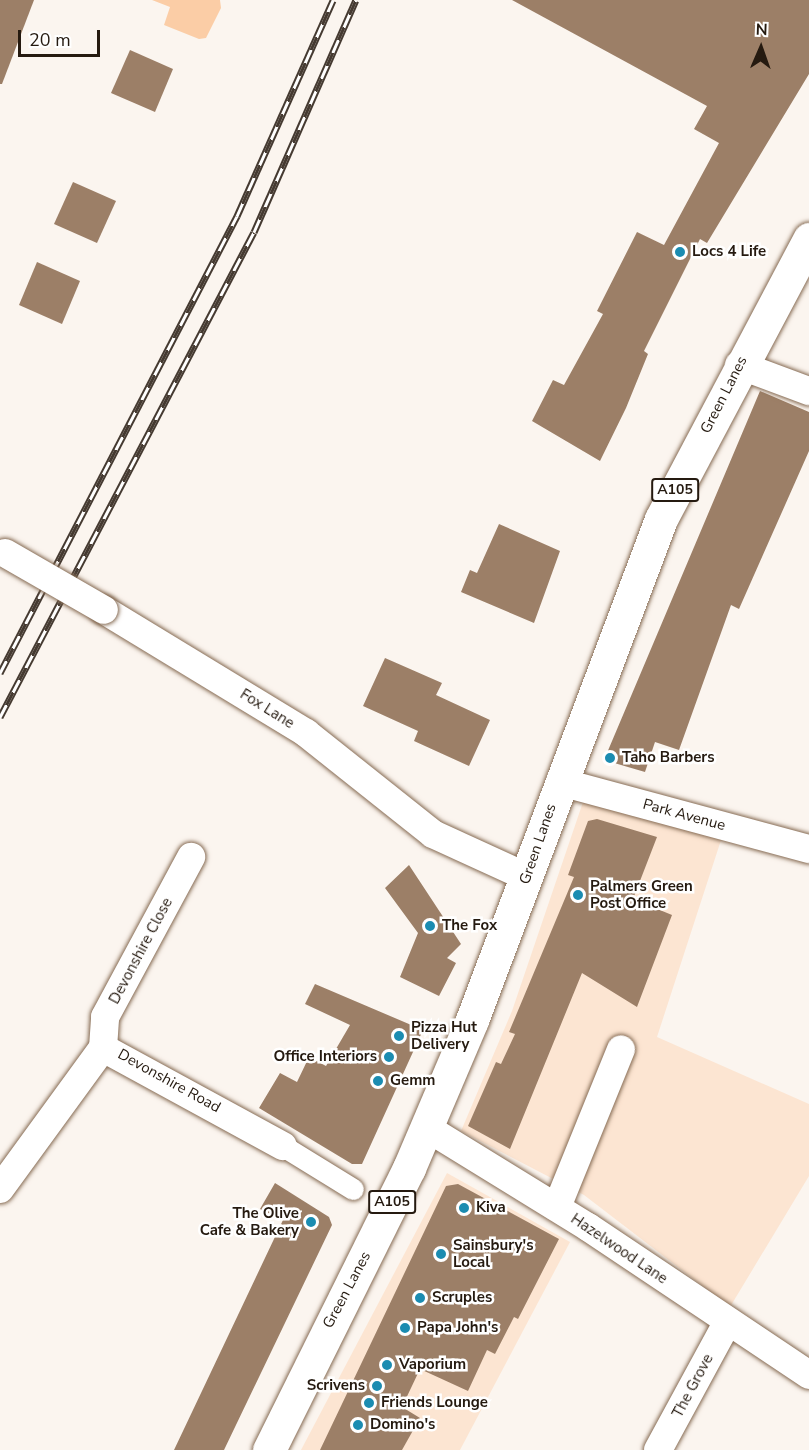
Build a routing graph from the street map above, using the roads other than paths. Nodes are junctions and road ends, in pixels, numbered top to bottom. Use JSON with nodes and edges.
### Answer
{"nodes":[{"id":1,"x":809,"y":239,"type":"edge"},
{"id":2,"x":739,"y":365,"type":"junction"},
{"id":3,"x":809,"y":391,"type":"edge"},
{"id":4,"x":0,"y":550,"type":"edge"},
{"id":5,"x":560,"y":782,"type":"junction"},
{"id":6,"x":809,"y":849,"type":"edge"},
{"id":7,"x":191,"y":857,"type":"dead end"},
{"id":8,"x":527,"y":877,"type":"junction"},
{"id":9,"x":103,"y":1048,"type":"junction"},
{"id":10,"x":621,"y":1049,"type":"dead end"},
{"id":11,"x":427,"y":1128,"type":"junction"},
{"id":12,"x":284,"y":1146,"type":"joint"},
{"id":13,"x":0,"y":1189,"type":"edge"},
{"id":14,"x":353,"y":1189,"type":"dead end"},
{"id":15,"x":557,"y":1207,"type":"junction"},
{"id":16,"x":727,"y":1323,"type":"junction"},
{"id":17,"x":809,"y":1375,"type":"edge"},
{"id":18,"x":268,"y":1450,"type":"edge"},
{"id":19,"x":658,"y":1450,"type":"edge"}],
"edges":[{"from":1,"to":2,"type":"main road","name":"Green Lanes","number":"A105"},
{"from":2,"to":3,"type":"street"},
{"from":2,"to":5,"type":"main road","name":"Green Lanes","number":"A105"},
{"from":4,"to":8,"type":"street","name":"Fox Lane","bridge":true},
{"from":5,"to":6,"type":"street","name":"Park Avenue"},
{"from":5,"to":8,"type":"main road","name":"Green Lanes","number":"A105"},
{"from":7,"to":9,"type":"street","name":"Devonshire Close"},
{"from":8,"to":11,"type":"main road","name":"Green Lanes","number":"A105"},
{"from":9,"to":12,"type":"street","name":"Devonshire Road"},
{"from":9,"to":13,"type":"street","name":"Devonshire Road"},
{"from":10,"to":15,"type":"street"},
{"from":11,"to":15,"type":"street","name":"Hazelwood Lane"},
{"from":11,"to":18,"type":"main road","name":"Green Lanes","number":"A105"},
{"from":12,"to":14,"type":"street","name":"Devonshire Road"},
{"from":15,"to":16,"type":"street","name":"Hazelwood Lane"},
{"from":16,"to":17,"type":"street","name":"Hazelwood Lane"},
{"from":16,"to":19,"type":"street","name":"The Grove"}]}
